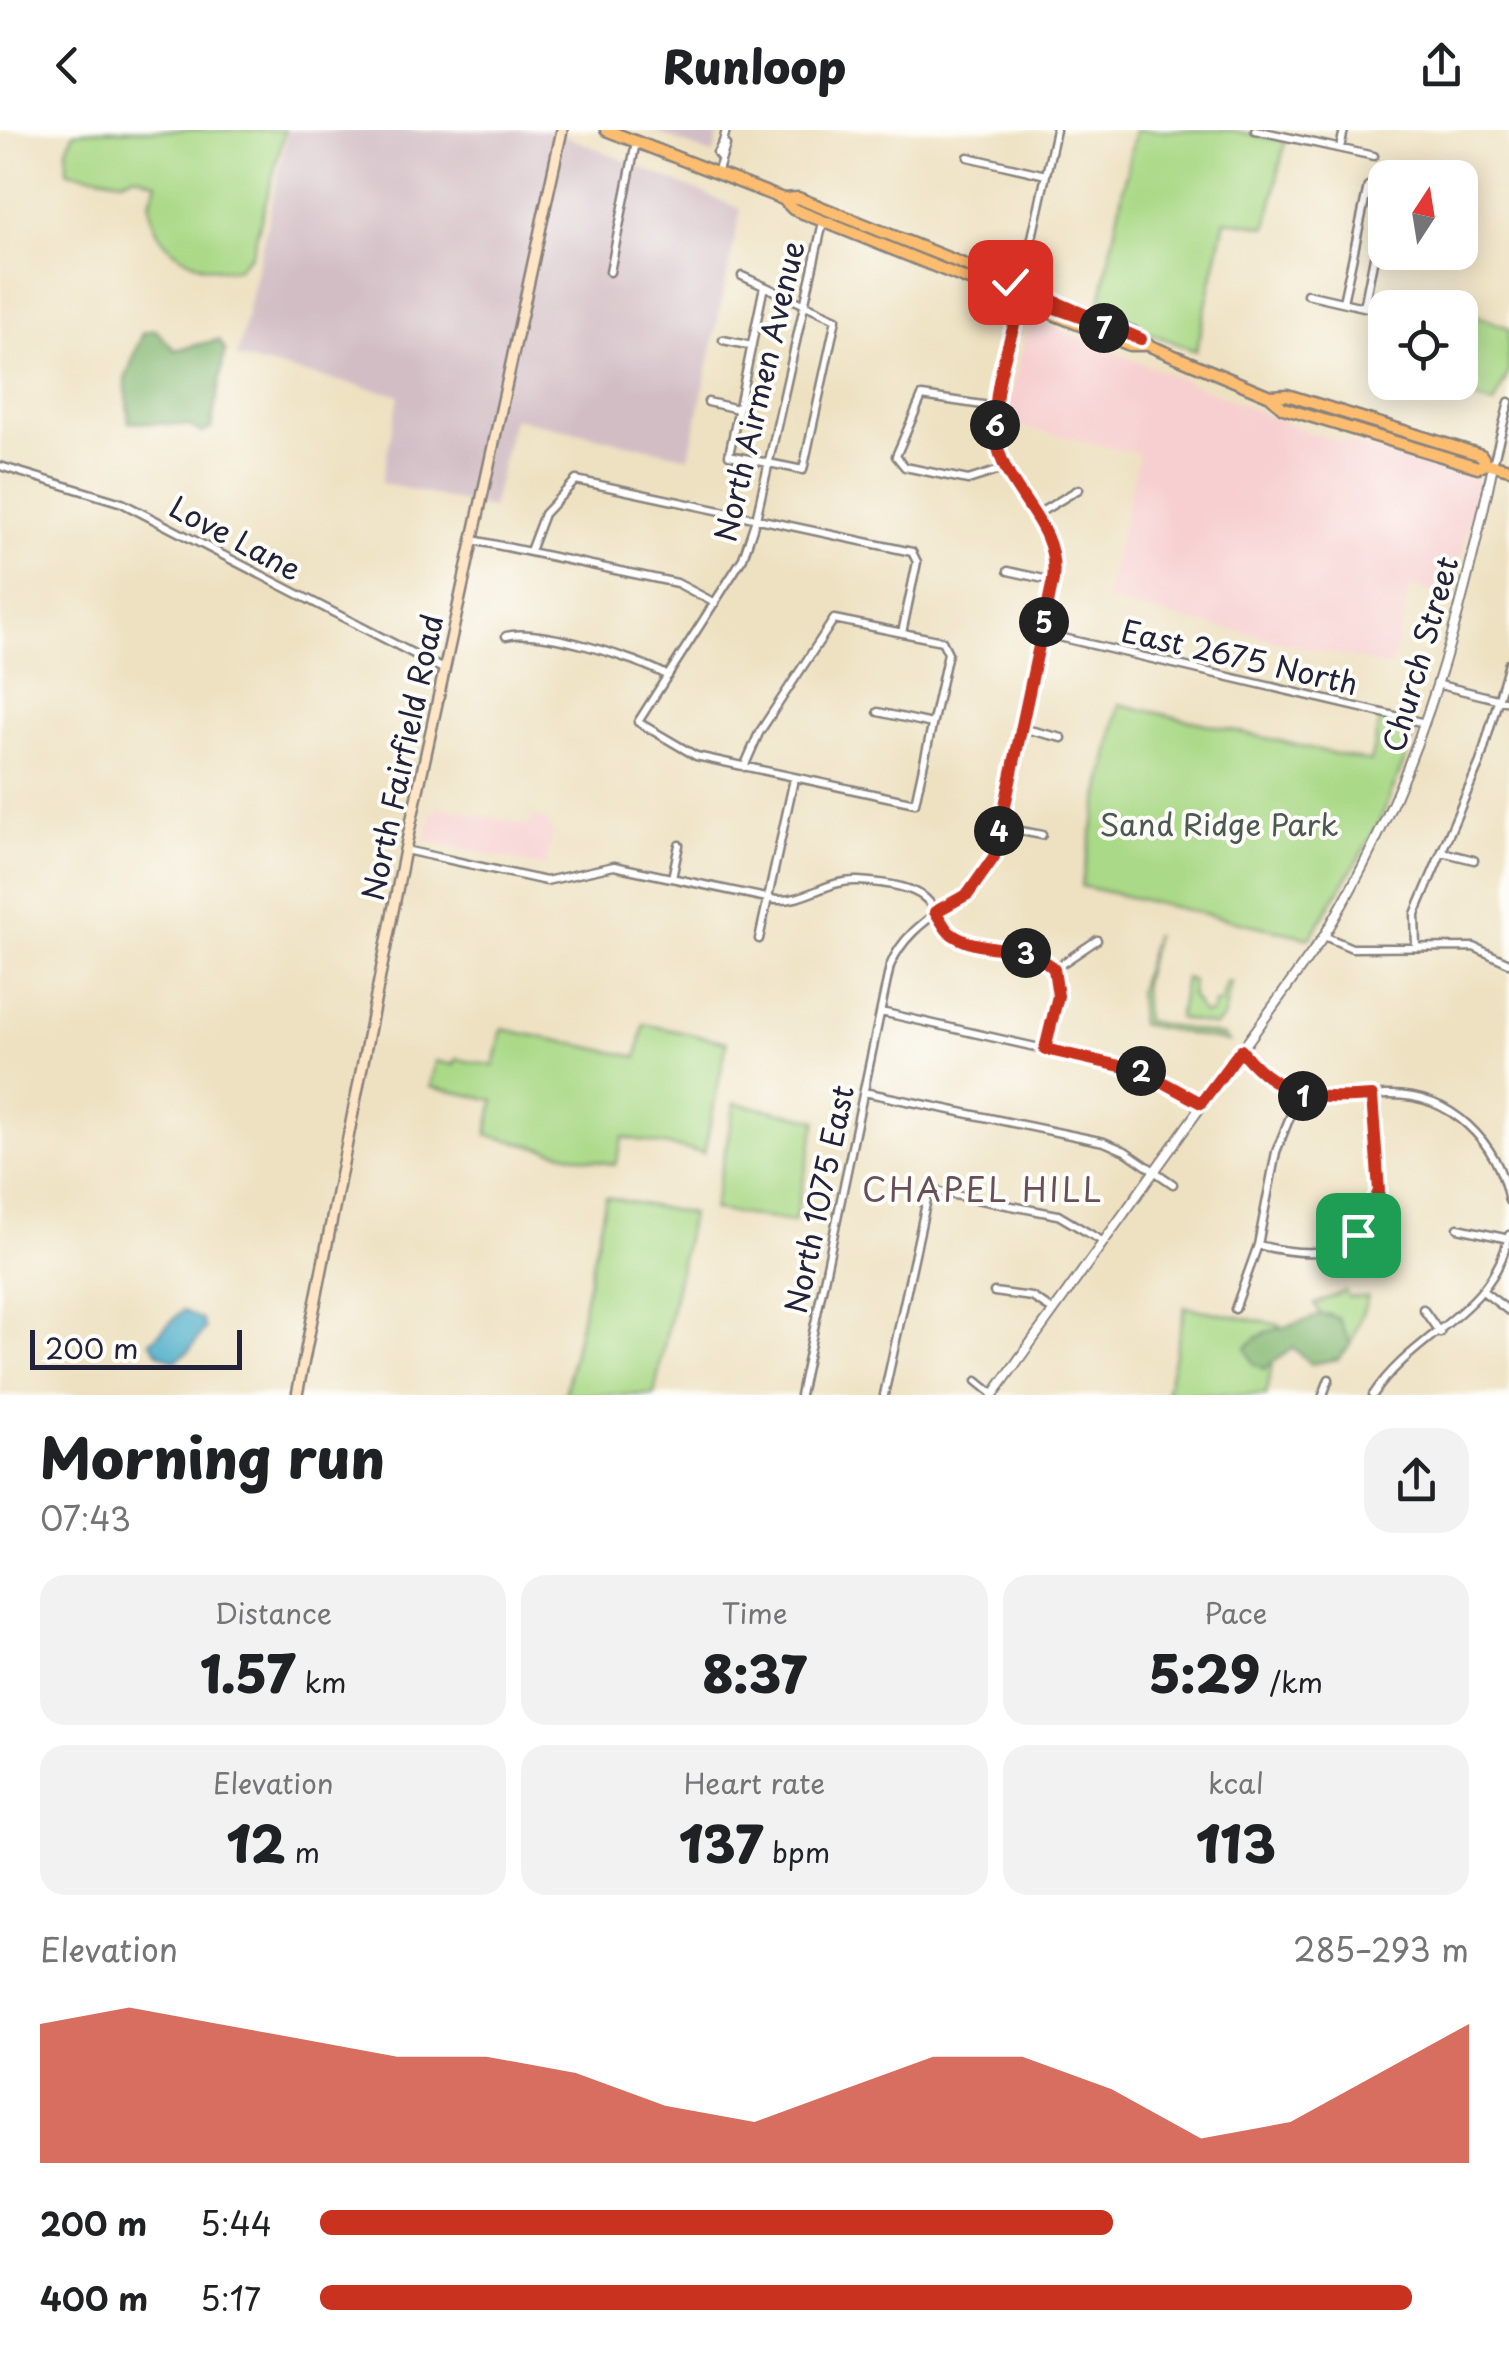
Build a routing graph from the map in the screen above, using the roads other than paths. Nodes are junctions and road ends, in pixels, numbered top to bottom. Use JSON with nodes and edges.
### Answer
{"nodes":[{"id":1,"x":562,"y":130,"type":"edge"},
{"id":2,"x":606,"y":130,"type":"edge"},
{"id":3,"x":726,"y":130,"type":"edge"},
{"id":4,"x":1056,"y":130,"type":"edge"},
{"id":5,"x":1256,"y":130,"type":"edge"},
{"id":6,"x":1344,"y":130,"type":"edge"},
{"id":7,"x":636,"y":142,"type":"junction"},
{"id":8,"x":1340,"y":148,"type":"junction"},
{"id":9,"x":1374,"y":156,"type":"dead end"},
{"id":10,"x":968,"y":157,"type":"dead end"},
{"id":11,"x":717,"y":175,"type":"junction"},
{"id":12,"x":1046,"y":175,"type":"junction"},
{"id":13,"x":1368,"y":186,"type":"dead end"},
{"id":14,"x":784,"y":198,"type":"junction"},
{"id":15,"x":822,"y":222,"type":"junction"},
{"id":16,"x":891,"y":248,"type":"junction"},
{"id":17,"x":1374,"y":270,"type":"edge"},
{"id":18,"x":610,"y":272,"type":"dead end"},
{"id":19,"x":742,"y":276,"type":"dead end"},
{"id":20,"x":764,"y":286,"type":"junction"},
{"id":21,"x":1021,"y":287,"type":"junction"},
{"id":22,"x":1306,"y":294,"type":"dead end"},
{"id":23,"x":1343,"y":302,"type":"junction"},
{"id":24,"x":1021,"y":303,"type":"junction"},
{"id":25,"x":803,"y":304,"type":"junction"},
{"id":26,"x":1364,"y":307,"type":"junction"},
{"id":27,"x":1368,"y":308,"type":"edge"},
{"id":28,"x":723,"y":340,"type":"dead end"},
{"id":29,"x":1145,"y":342,"type":"junction"},
{"id":30,"x":752,"y":346,"type":"junction"},
{"id":31,"x":708,"y":402,"type":"dead end"},
{"id":32,"x":1509,"y":402,"type":"edge"},
{"id":33,"x":996,"y":407,"type":"junction"},
{"id":34,"x":738,"y":409,"type":"junction"},
{"id":35,"x":769,"y":462,"type":"junction"},
{"id":36,"x":1489,"y":464,"type":"junction"},
{"id":37,"x":0,"y":466,"type":"edge"},
{"id":38,"x":1006,"y":468,"type":"junction"},
{"id":39,"x":1509,"y":469,"type":"edge"},
{"id":40,"x":1079,"y":489,"type":"dead end"},
{"id":41,"x":1036,"y":515,"type":"junction"},
{"id":42,"x":756,"y":519,"type":"junction"},
{"id":43,"x":472,"y":540,"type":"junction"},
{"id":44,"x":530,"y":551,"type":"junction"},
{"id":45,"x":1008,"y":571,"type":"dead end"},
{"id":46,"x":1053,"y":580,"type":"junction"},
{"id":47,"x":715,"y":603,"type":"junction"},
{"id":48,"x":902,"y":632,"type":"junction"},
{"id":49,"x":1042,"y":633,"type":"junction"},
{"id":50,"x":506,"y":636,"type":"dead end"},
{"id":51,"x":1509,"y":663,"type":"edge"},
{"id":52,"x":444,"y":669,"type":"junction"},
{"id":53,"x":668,"y":676,"type":"junction"},
{"id":54,"x":1440,"y":685,"type":"junction"},
{"id":55,"x":1500,"y":700,"type":"junction"},
{"id":56,"x":1509,"y":702,"type":"edge"},
{"id":57,"x":878,"y":712,"type":"dead end"},
{"id":58,"x":932,"y":724,"type":"junction"},
{"id":59,"x":1426,"y":724,"type":"junction"},
{"id":60,"x":1022,"y":728,"type":"junction"},
{"id":61,"x":1062,"y":738,"type":"dead end"},
{"id":62,"x":744,"y":767,"type":"junction"},
{"id":63,"x":794,"y":778,"type":"junction"},
{"id":64,"x":1000,"y":827,"type":"junction"},
{"id":65,"x":1042,"y":836,"type":"dead end"},
{"id":66,"x":679,"y":845,"type":"dead end"},
{"id":67,"x":405,"y":850,"type":"junction"},
{"id":68,"x":1442,"y":852,"type":"junction"},
{"id":69,"x":1474,"y":860,"type":"dead end"},
{"id":70,"x":672,"y":878,"type":"junction"},
{"id":71,"x":768,"y":899,"type":"junction"},
{"id":72,"x":935,"y":912,"type":"junction"},
{"id":73,"x":1324,"y":936,"type":"junction"},
{"id":74,"x":758,"y":938,"type":"dead end"},
{"id":75,"x":1097,"y":940,"type":"dead end"},
{"id":76,"x":1416,"y":947,"type":"junction"},
{"id":77,"x":1509,"y":963,"type":"edge"},
{"id":78,"x":1054,"y":969,"type":"junction"},
{"id":79,"x":881,"y":1012,"type":"junction"},
{"id":80,"x":1045,"y":1049,"type":"junction"},
{"id":81,"x":1241,"y":1050,"type":"junction"},
{"id":82,"x":864,"y":1092,"type":"junction"},
{"id":83,"x":1299,"y":1094,"type":"junction"},
{"id":84,"x":1372,"y":1096,"type":"junction"},
{"id":85,"x":1201,"y":1103,"type":"junction"},
{"id":86,"x":1154,"y":1170,"type":"junction"},
{"id":87,"x":1173,"y":1184,"type":"dead end"},
{"id":88,"x":1509,"y":1202,"type":"edge"},
{"id":89,"x":1458,"y":1228,"type":"dead end"},
{"id":90,"x":1509,"y":1237,"type":"edge"},
{"id":91,"x":1102,"y":1241,"type":"junction"},
{"id":92,"x":1258,"y":1245,"type":"junction"},
{"id":93,"x":994,"y":1292,"type":"dead end"},
{"id":94,"x":1484,"y":1292,"type":"junction"},
{"id":95,"x":1423,"y":1308,"type":"dead end"},
{"id":96,"x":1235,"y":1309,"type":"dead end"},
{"id":97,"x":1054,"y":1311,"type":"junction"},
{"id":98,"x":1509,"y":1311,"type":"edge"},
{"id":99,"x":1440,"y":1333,"type":"junction"},
{"id":100,"x":1329,"y":1378,"type":"dead end"},
{"id":101,"x":977,"y":1381,"type":"dead end"},
{"id":102,"x":296,"y":1395,"type":"edge"},
{"id":103,"x":800,"y":1395,"type":"edge"},
{"id":104,"x":884,"y":1395,"type":"edge"},
{"id":105,"x":993,"y":1395,"type":"edge"},
{"id":106,"x":1323,"y":1395,"type":"edge"},
{"id":107,"x":1373,"y":1395,"type":"edge"}],
"edges":[{"from":1,"to":43,"type":"main road","name":"North Fairfield Road"},
{"from":2,"to":7,"type":"main road"},
{"from":3,"to":11,"type":"street"},
{"from":4,"to":12,"type":"street"},
{"from":5,"to":8,"type":"street"},
{"from":6,"to":8,"type":"street"},
{"from":7,"to":11,"type":"main road"},
{"from":7,"to":18,"type":"street"},
{"from":8,"to":9,"type":"street"},
{"from":10,"to":12,"type":"street"},
{"from":11,"to":14,"type":"main road"},
{"from":12,"to":21,"type":"street"},
{"from":13,"to":23,"type":"street"},
{"from":14,"to":15,"type":"main road"},
{"from":14,"to":21,"type":"main road"},
{"from":15,"to":16,"type":"main road"},
{"from":15,"to":25,"type":"street","name":"North Airmen Avenue"},
{"from":16,"to":21,"type":"main road"},
{"from":16,"to":24,"type":"main road"},
{"from":17,"to":26,"type":"street"},
{"from":19,"to":20,"type":"street"},
{"from":20,"to":25,"type":"street"},
{"from":20,"to":30,"type":"street"},
{"from":21,"to":29,"type":"main road"},
{"from":22,"to":23,"type":"street"},
{"from":23,"to":26,"type":"street"},
{"from":24,"to":29,"type":"main road"},
{"from":24,"to":33,"type":"street"},
{"from":25,"to":35,"type":"street","name":"North Airmen Avenue"},
{"from":25,"to":35,"type":"street"},
{"from":26,"to":27,"type":"street"},
{"from":28,"to":30,"type":"street"},
{"from":29,"to":36,"type":"main road"},
{"from":30,"to":34,"type":"street"},
{"from":31,"to":34,"type":"street"},
{"from":32,"to":36,"type":"street","name":"Church Street"},
{"from":33,"to":38,"type":"street"},
{"from":33,"to":38,"type":"street"},
{"from":34,"to":35,"type":"street"},
{"from":35,"to":42,"type":"street","name":"North Airmen Avenue"},
{"from":36,"to":39,"type":"main road"},
{"from":36,"to":54,"type":"street","name":"Church Street"},
{"from":37,"to":52,"type":"street","name":"Love Lane"},
{"from":38,"to":41,"type":"street","name":"North 1075 East"},
{"from":40,"to":41,"type":"street"},
{"from":41,"to":46,"type":"street","name":"North 1075 East"},
{"from":42,"to":44,"type":"street"},
{"from":42,"to":47,"type":"street","name":"North Airmen Avenue"},
{"from":42,"to":48,"type":"street"},
{"from":43,"to":44,"type":"street"},
{"from":43,"to":52,"type":"main road","name":"North Fairfield Road"},
{"from":44,"to":47,"type":"street"},
{"from":45,"to":46,"type":"street"},
{"from":46,"to":49,"type":"street","name":"North 1075 East"},
{"from":47,"to":53,"type":"street","name":"North Airmen Avenue"},
{"from":48,"to":58,"type":"street"},
{"from":48,"to":62,"type":"street"},
{"from":49,"to":59,"type":"street","name":"East 2675 North"},
{"from":49,"to":60,"type":"street","name":"North 1075 East"},
{"from":50,"to":53,"type":"street"},
{"from":51,"to":55,"type":"street"},
{"from":52,"to":67,"type":"main road","name":"North Fairfield Road"},
{"from":53,"to":62,"type":"street","name":"North Airmen Avenue"},
{"from":54,"to":55,"type":"street"},
{"from":54,"to":59,"type":"street","name":"Church Street"},
{"from":55,"to":56,"type":"street"},
{"from":55,"to":68,"type":"street"},
{"from":57,"to":58,"type":"street"},
{"from":58,"to":63,"type":"street"},
{"from":59,"to":73,"type":"street","name":"Church Street"},
{"from":60,"to":61,"type":"street"},
{"from":60,"to":64,"type":"street","name":"North 1075 East"},
{"from":62,"to":63,"type":"street"},
{"from":63,"to":71,"type":"street"},
{"from":64,"to":65,"type":"street"},
{"from":64,"to":72,"type":"street","name":"North 1075 East"},
{"from":66,"to":70,"type":"street"},
{"from":67,"to":70,"type":"street"},
{"from":67,"to":102,"type":"main road","name":"North Fairfield Road"},
{"from":68,"to":69,"type":"street"},
{"from":68,"to":76,"type":"street"},
{"from":70,"to":71,"type":"street"},
{"from":71,"to":72,"type":"street"},
{"from":71,"to":74,"type":"street"},
{"from":72,"to":78,"type":"street"},
{"from":72,"to":79,"type":"street","name":"North 1075 East"},
{"from":73,"to":76,"type":"street"},
{"from":73,"to":81,"type":"street","name":"Church Street"},
{"from":75,"to":78,"type":"street"},
{"from":76,"to":77,"type":"street"},
{"from":78,"to":80,"type":"street"},
{"from":79,"to":80,"type":"street"},
{"from":79,"to":82,"type":"street","name":"North 1075 East"},
{"from":80,"to":85,"type":"street"},
{"from":81,"to":83,"type":"street"},
{"from":81,"to":85,"type":"street","name":"Church Street"},
{"from":82,"to":86,"type":"street"},
{"from":82,"to":103,"type":"street","name":"North 1075 East"},
{"from":83,"to":84,"type":"street"},
{"from":83,"to":92,"type":"street"},
{"from":84,"to":88,"type":"street"},
{"from":84,"to":92,"type":"street"},
{"from":85,"to":86,"type":"street","name":"Church Street"},
{"from":86,"to":87,"type":"street"},
{"from":86,"to":91,"type":"street","name":"Church Street"},
{"from":89,"to":90,"type":"street"},
{"from":90,"to":94,"type":"street"},
{"from":91,"to":97,"type":"street","name":"Church Street"},
{"from":91,"to":104,"type":"street"},
{"from":92,"to":96,"type":"street"},
{"from":93,"to":97,"type":"street"},
{"from":94,"to":98,"type":"street"},
{"from":94,"to":99,"type":"street"},
{"from":95,"to":99,"type":"street"},
{"from":97,"to":105,"type":"street","name":"Church Street"},
{"from":99,"to":107,"type":"street"},
{"from":100,"to":106,"type":"street"},
{"from":101,"to":105,"type":"street"}]}
